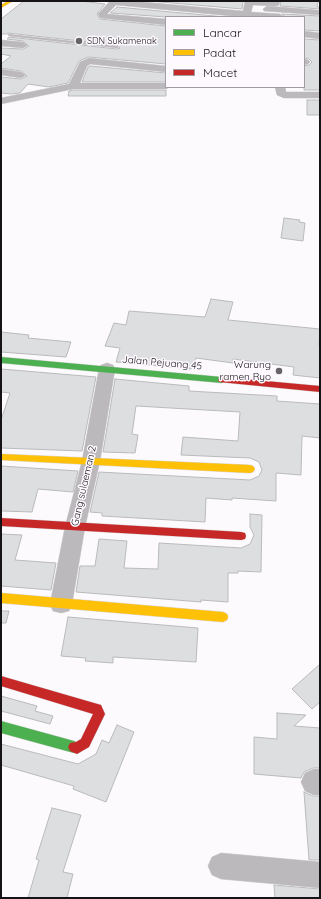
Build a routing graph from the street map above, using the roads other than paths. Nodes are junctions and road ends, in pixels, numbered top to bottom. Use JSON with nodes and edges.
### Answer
{"nodes":[{"id":1,"x":11,"y":1,"type":"edge"},
{"id":2,"x":179,"y":1,"type":"edge"},
{"id":3,"x":276,"y":1,"type":"edge"},
{"id":4,"x":115,"y":2,"type":"edge"},
{"id":5,"x":1,"y":7,"type":"edge"},
{"id":6,"x":247,"y":13,"type":"edge"},
{"id":7,"x":272,"y":16,"type":"edge"},
{"id":8,"x":301,"y":16,"type":"edge"},
{"id":9,"x":305,"y":16,"type":"edge"},
{"id":10,"x":319,"y":17,"type":"edge"},
{"id":11,"x":305,"y":19,"type":"edge"},
{"id":12,"x":165,"y":22,"type":"edge"},
{"id":13,"x":305,"y":34,"type":"edge"},
{"id":14,"x":9,"y":35,"type":"dead end"},
{"id":15,"x":320,"y":36,"type":"edge"},
{"id":16,"x":1,"y":42,"type":"edge"},
{"id":17,"x":23,"y":45,"type":"dead end"},
{"id":18,"x":116,"y":47,"type":"dead end"},
{"id":19,"x":165,"y":69,"type":"edge"},
{"id":20,"x":1,"y":72,"type":"edge"},
{"id":21,"x":21,"y":75,"type":"dead end"},
{"id":22,"x":120,"y":75,"type":"junction"},
{"id":23,"x":73,"y":86,"type":"junction"},
{"id":24,"x":165,"y":86,"type":"edge"},
{"id":25,"x":280,"y":88,"type":"edge"},
{"id":26,"x":320,"y":94,"type":"edge"},
{"id":27,"x":1,"y":101,"type":"edge"},
{"id":28,"x":1,"y":360,"type":"edge"},
{"id":29,"x":107,"y":369,"type":"junction"},
{"id":30,"x":320,"y":389,"type":"edge"},
{"id":31,"x":1,"y":457,"type":"edge"},
{"id":32,"x":91,"y":461,"type":"junction"},
{"id":33,"x":250,"y":469,"type":"dead end"},
{"id":34,"x":1,"y":522,"type":"edge"},
{"id":35,"x":75,"y":527,"type":"junction"},
{"id":36,"x":241,"y":536,"type":"dead end"},
{"id":37,"x":1,"y":598,"type":"edge"},
{"id":38,"x":61,"y":604,"type":"junction"},
{"id":39,"x":223,"y":617,"type":"dead end"},
{"id":40,"x":1,"y":681,"type":"edge"},
{"id":41,"x":1,"y":727,"type":"edge"},
{"id":42,"x":221,"y":866,"type":"dead end"},
{"id":43,"x":320,"y":875,"type":"edge"}],
"edges":[{"from":1,"to":5,"type":"street"},
{"from":2,"to":6,"type":"street"},
{"from":3,"to":6,"type":"street"},
{"from":4,"to":6,"type":"street"},
{"from":4,"to":12,"type":"street"},
{"from":6,"to":7,"type":"street"},
{"from":6,"to":8,"type":"street"},
{"from":9,"to":10,"type":"street"},
{"from":10,"to":11,"type":"street"},
{"from":13,"to":15,"type":"street"},
{"from":14,"to":18,"type":"lane"},
{"from":16,"to":17,"type":"street"},
{"from":19,"to":22,"type":"street"},
{"from":20,"to":21,"type":"street"},
{"from":22,"to":23,"type":"street"},
{"from":22,"to":23,"type":"street"},
{"from":22,"to":24,"type":"street"},
{"from":23,"to":27,"type":"street"},
{"from":25,"to":26,"type":"street"},
{"from":28,"to":29,"type":"street","name":"Jalan Pejuang 45"},
{"from":29,"to":30,"type":"street","name":"Jalan Pejuang 45"},
{"from":29,"to":32,"type":"street","name":"Gang sulaeman 2"},
{"from":31,"to":32,"type":"street"},
{"from":32,"to":33,"type":"street"},
{"from":32,"to":35,"type":"street","name":"Gang sulaeman 2"},
{"from":34,"to":35,"type":"street"},
{"from":35,"to":36,"type":"street"},
{"from":35,"to":38,"type":"street","name":"Gang sulaeman 2"},
{"from":37,"to":38,"type":"street"},
{"from":38,"to":39,"type":"street"},
{"from":40,"to":41,"type":"street"},
{"from":42,"to":43,"type":"street"}]}
